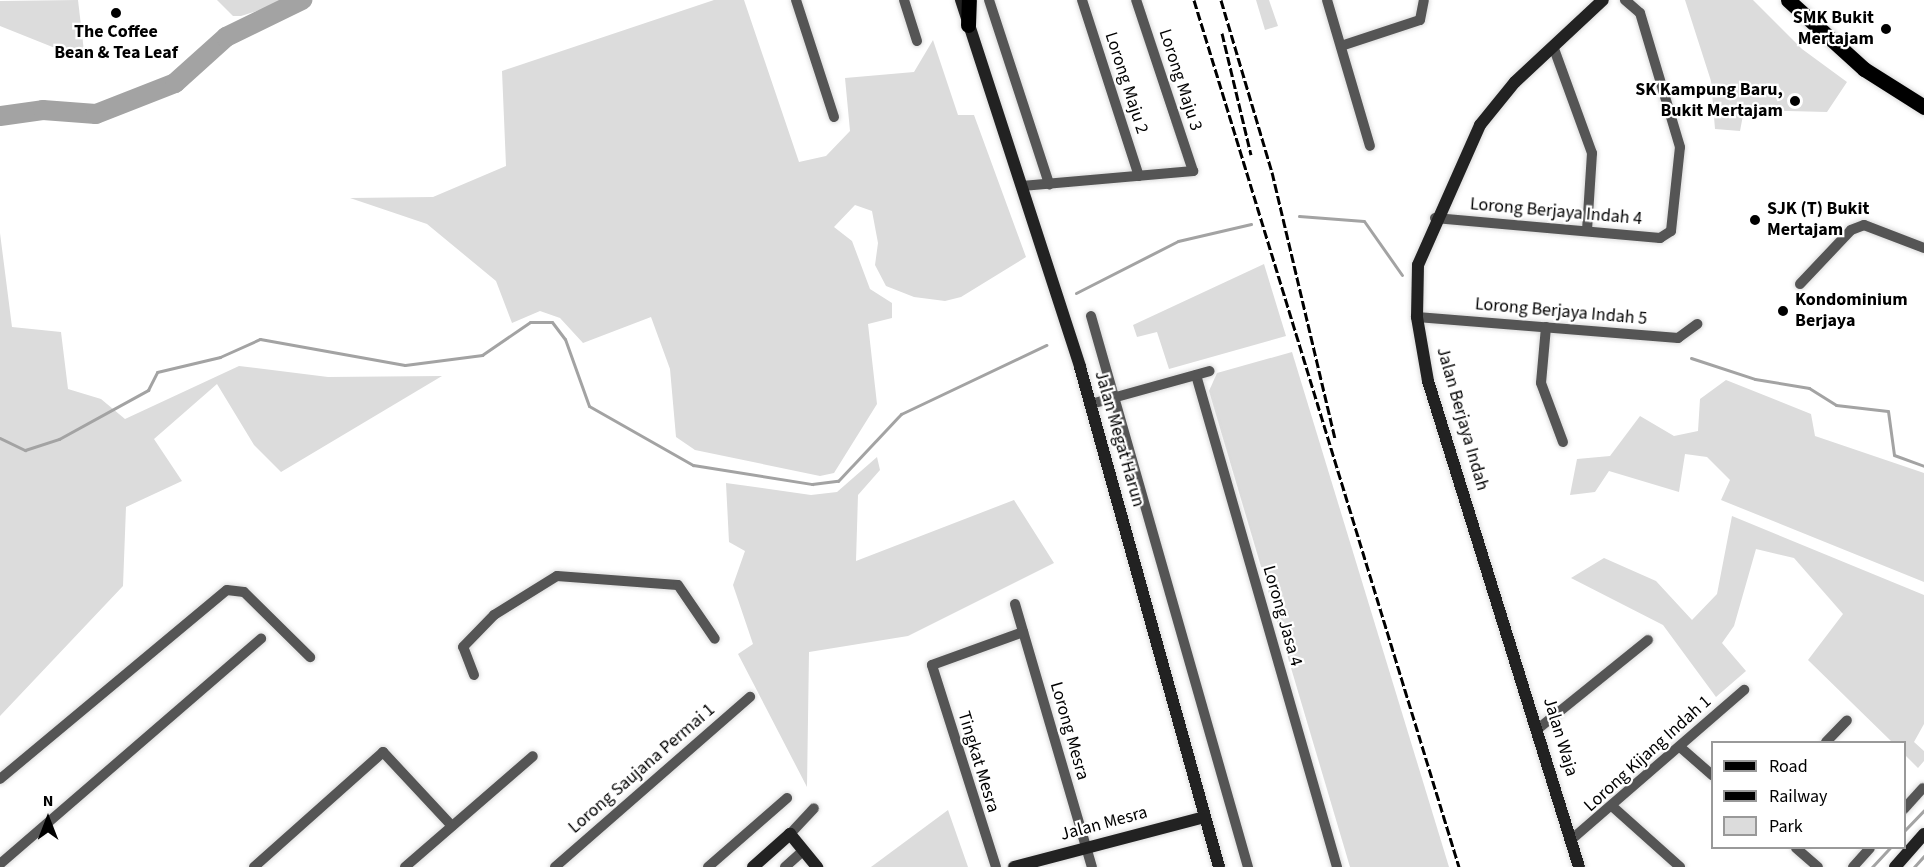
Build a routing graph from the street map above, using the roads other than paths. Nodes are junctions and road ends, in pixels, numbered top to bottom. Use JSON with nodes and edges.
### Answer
{"nodes":[{"id":1,"x":795,"y":0,"type":"edge"},
{"id":2,"x":904,"y":0,"type":"edge"},
{"id":3,"x":952,"y":0,"type":"edge"},
{"id":4,"x":1082,"y":0,"type":"edge"},
{"id":5,"x":1136,"y":0,"type":"edge"},
{"id":6,"x":1327,"y":0,"type":"edge"},
{"id":7,"x":1424,"y":0,"type":"edge"},
{"id":8,"x":1603,"y":0,"type":"edge"},
{"id":9,"x":1625,"y":0,"type":"edge"},
{"id":10,"x":1788,"y":0,"type":"edge"},
{"id":11,"x":991,"y":1,"type":"edge"},
{"id":12,"x":967,"y":10,"type":"edge"},
{"id":13,"x":917,"y":42,"type":"dead end"},
{"id":14,"x":1341,"y":45,"type":"junction"},
{"id":15,"x":1553,"y":46,"type":"junction"},
{"id":16,"x":1924,"y":107,"type":"edge"},
{"id":17,"x":834,"y":117,"type":"dead end"},
{"id":18,"x":1370,"y":146,"type":"dead end"},
{"id":19,"x":1139,"y":176,"type":"junction"},
{"id":20,"x":1049,"y":184,"type":"junction"},
{"id":21,"x":1022,"y":186,"type":"junction"},
{"id":22,"x":1435,"y":218,"type":"junction"},
{"id":23,"x":1587,"y":231,"type":"junction"},
{"id":24,"x":1924,"y":248,"type":"edge"},
{"id":25,"x":1800,"y":284,"type":"dead end"},
{"id":26,"x":1091,"y":316,"type":"dead end"},
{"id":27,"x":1417,"y":317,"type":"junction"},
{"id":28,"x":1697,"y":324,"type":"dead end"},
{"id":29,"x":1546,"y":327,"type":"junction"},
{"id":30,"x":1210,"y":371,"type":"dead end"},
{"id":31,"x":1196,"y":375,"type":"junction"},
{"id":32,"x":1114,"y":397,"type":"junction"},
{"id":33,"x":1091,"y":404,"type":"junction"},
{"id":34,"x":1563,"y":442,"type":"dead end"},
{"id":35,"x":1015,"y":604,"type":"dead end"},
{"id":36,"x":1504,"y":618,"type":"joint"},
{"id":37,"x":1023,"y":633,"type":"junction"},
{"id":38,"x":261,"y":639,"type":"dead end"},
{"id":39,"x":715,"y":639,"type":"dead end"},
{"id":40,"x":1648,"y":640,"type":"dead end"},
{"id":41,"x":309,"y":657,"type":"dead end"},
{"id":42,"x":474,"y":675,"type":"dead end"},
{"id":43,"x":1744,"y":690,"type":"dead end"},
{"id":44,"x":750,"y":697,"type":"dead end"},
{"id":45,"x":1847,"y":720,"type":"dead end"},
{"id":46,"x":1539,"y":728,"type":"junction"},
{"id":47,"x":1827,"y":741,"type":"edge"},
{"id":48,"x":1680,"y":747,"type":"junction"},
{"id":49,"x":533,"y":756,"type":"dead end"},
{"id":50,"x":1711,"y":773,"type":"edge"},
{"id":51,"x":0,"y":779,"type":"edge"},
{"id":52,"x":1923,"y":788,"type":"edge"},
{"id":53,"x":788,"y":798,"type":"dead end"},
{"id":54,"x":1613,"y":807,"type":"junction"},
{"id":55,"x":814,"y":808,"type":"dead end"},
{"id":56,"x":1906,"y":808,"type":"edge"},
{"id":57,"x":1204,"y":817,"type":"junction"},
{"id":58,"x":452,"y":826,"type":"junction"},
{"id":59,"x":790,"y":834,"type":"junction"},
{"id":60,"x":1924,"y":834,"type":"edge"},
{"id":61,"x":1572,"y":839,"type":"junction"},
{"id":62,"x":1086,"y":848,"type":"junction"},
{"id":63,"x":1797,"y":849,"type":"edge"},
{"id":64,"x":1869,"y":849,"type":"edge"},
{"id":65,"x":803,"y":851,"type":"junction"},
{"id":66,"x":0,"y":864,"type":"edge"},
{"id":67,"x":255,"y":867,"type":"edge"},
{"id":68,"x":405,"y":867,"type":"edge"},
{"id":69,"x":555,"y":867,"type":"edge"},
{"id":70,"x":708,"y":867,"type":"edge"},
{"id":71,"x":753,"y":867,"type":"edge"},
{"id":72,"x":785,"y":867,"type":"edge"},
{"id":73,"x":817,"y":867,"type":"edge"},
{"id":74,"x":996,"y":867,"type":"edge"},
{"id":75,"x":1014,"y":867,"type":"edge"},
{"id":76,"x":1092,"y":867,"type":"edge"},
{"id":77,"x":1219,"y":867,"type":"edge"},
{"id":78,"x":1248,"y":867,"type":"edge"},
{"id":79,"x":1337,"y":867,"type":"edge"},
{"id":80,"x":1579,"y":867,"type":"edge"},
{"id":81,"x":1680,"y":867,"type":"edge"},
{"id":82,"x":1818,"y":867,"type":"edge"},
{"id":83,"x":1853,"y":867,"type":"edge"},
{"id":84,"x":1895,"y":867,"type":"edge"}],
"edges":[{"from":1,"to":17,"type":"street"},
{"from":2,"to":13,"type":"street"},
{"from":3,"to":12,"type":"street","name":"Jalan Megat Harun"},
{"from":4,"to":19,"type":"street","name":"Lorong Maju 2"},
{"from":5,"to":19,"type":"street","name":"Lorong Maju 3"},
{"from":6,"to":14,"type":"street"},
{"from":7,"to":14,"type":"street"},
{"from":8,"to":15,"type":"street","name":"Jalan Berjaya Indah"},
{"from":9,"to":23,"type":"street","name":"Lorong Berjaya Indah 4"},
{"from":10,"to":16,"type":"main road"},
{"from":11,"to":12,"type":"street"},
{"from":11,"to":20,"type":"street"},
{"from":12,"to":21,"type":"street","name":"Jalan Megat Harun"},
{"from":14,"to":18,"type":"street"},
{"from":15,"to":22,"type":"street","name":"Jalan Berjaya Indah"},
{"from":15,"to":23,"type":"street"},
{"from":19,"to":20,"type":"street"},
{"from":20,"to":21,"type":"street"},
{"from":21,"to":33,"type":"street","name":"Jalan Megat Harun"},
{"from":22,"to":23,"type":"street","name":"Lorong Berjaya Indah 4"},
{"from":22,"to":27,"type":"street","name":"Jalan Berjaya Indah"},
{"from":24,"to":25,"type":"street"},
{"from":26,"to":32,"type":"street","name":"Jalan Megat Harun"},
{"from":27,"to":29,"type":"street","name":"Lorong Berjaya Indah 5"},
{"from":27,"to":36,"type":"street","name":"Jalan Berjaya Indah"},
{"from":28,"to":29,"type":"street","name":"Lorong Berjaya Indah 5"},
{"from":29,"to":34,"type":"street"},
{"from":30,"to":31,"type":"street"},
{"from":31,"to":32,"type":"street"},
{"from":31,"to":79,"type":"street","name":"Lorong Jasa 4"},
{"from":32,"to":33,"type":"street"},
{"from":32,"to":78,"type":"street","name":"Jalan Megat Harun"},
{"from":33,"to":57,"type":"street","name":"Jalan Megat Harun"},
{"from":35,"to":37,"type":"street","name":"Lorong Mesra"},
{"from":36,"to":46,"type":"street","name":"Jalan Waja"},
{"from":37,"to":62,"type":"street","name":"Lorong Mesra"},
{"from":37,"to":74,"type":"street","name":"Tingkat Mesra"},
{"from":38,"to":66,"type":"street"},
{"from":39,"to":42,"type":"street"},
{"from":40,"to":46,"type":"street"},
{"from":41,"to":51,"type":"street"},
{"from":43,"to":48,"type":"street","name":"Lorong Kijang Indah 1"},
{"from":44,"to":69,"type":"street","name":"Lorong Saujana Permai 1"},
{"from":45,"to":47,"type":"street"},
{"from":46,"to":61,"type":"street","name":"Jalan Waja"},
{"from":48,"to":50,"type":"street"},
{"from":48,"to":54,"type":"street","name":"Lorong Kijang Indah 1"},
{"from":49,"to":58,"type":"street"},
{"from":52,"to":56,"type":"street"},
{"from":53,"to":70,"type":"street"},
{"from":54,"to":61,"type":"street","name":"Lorong Kijang Indah 1"},
{"from":54,"to":81,"type":"street"},
{"from":55,"to":59,"type":"street"},
{"from":57,"to":62,"type":"street","name":"Jalan Mesra"},
{"from":57,"to":77,"type":"street","name":"Jalan Megat Harun"},
{"from":58,"to":67,"type":"street"},
{"from":58,"to":68,"type":"street"},
{"from":59,"to":65,"type":"street"},
{"from":59,"to":71,"type":"street"},
{"from":60,"to":84,"type":"street"},
{"from":61,"to":80,"type":"street","name":"Jalan Waja"},
{"from":62,"to":75,"type":"street","name":"Jalan Mesra"},
{"from":62,"to":76,"type":"street","name":"Lorong Mesra"},
{"from":63,"to":82,"type":"street"},
{"from":64,"to":83,"type":"street"},
{"from":65,"to":72,"type":"street"},
{"from":65,"to":73,"type":"street"}]}
